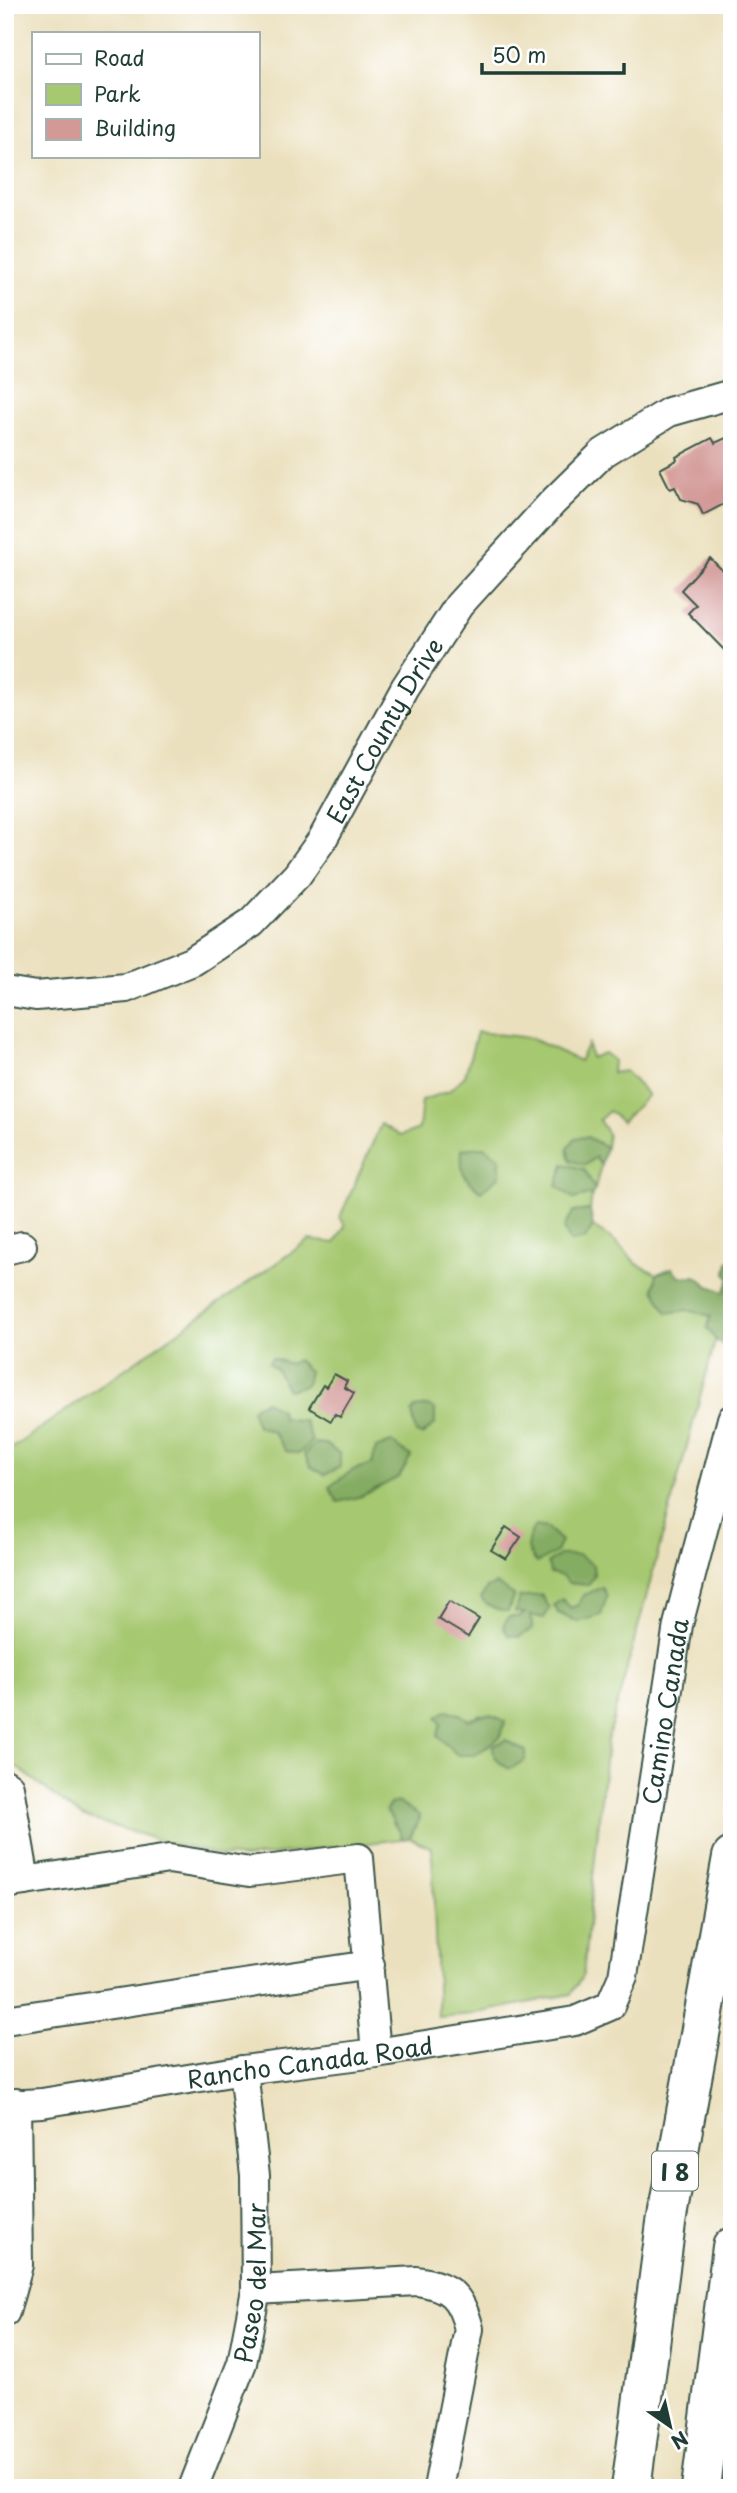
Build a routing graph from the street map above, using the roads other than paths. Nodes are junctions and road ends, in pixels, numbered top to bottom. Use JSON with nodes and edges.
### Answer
{"nodes":[{"id":1,"x":732,"y":394,"type":"edge"},
{"id":2,"x":5,"y":992,"type":"edge"},
{"id":3,"x":732,"y":1419,"type":"edge"},
{"id":4,"x":5,"y":1784,"type":"edge"},
{"id":5,"x":732,"y":1857,"type":"edge"},
{"id":6,"x":15,"y":1883,"type":"edge"},
{"id":7,"x":370,"y":1965,"type":"junction"},
{"id":8,"x":610,"y":2006,"type":"joint"},
{"id":9,"x":5,"y":2020,"type":"edge"},
{"id":10,"x":376,"y":2053,"type":"junction"},
{"id":11,"x":243,"y":2070,"type":"junction"},
{"id":12,"x":11,"y":2104,"type":"edge"},
{"id":13,"x":732,"y":2247,"type":"edge"},
{"id":14,"x":256,"y":2290,"type":"junction"},
{"id":15,"x":5,"y":2312,"type":"edge"},
{"id":16,"x":193,"y":2488,"type":"edge"},
{"id":17,"x":438,"y":2488,"type":"edge"},
{"id":18,"x":631,"y":2488,"type":"edge"},
{"id":19,"x":701,"y":2488,"type":"edge"}],
"edges":[{"from":1,"to":2,"type":"street","name":"East County Drive"},
{"from":3,"to":8,"type":"street","name":"Camino Canada"},
{"from":4,"to":6,"type":"street"},
{"from":5,"to":18,"type":"highway","number":"I 8"},
{"from":6,"to":7,"type":"street"},
{"from":7,"to":9,"type":"street"},
{"from":7,"to":10,"type":"street"},
{"from":8,"to":10,"type":"street","name":"Rancho Canada Road"},
{"from":10,"to":11,"type":"street","name":"Rancho Canada Road"},
{"from":11,"to":12,"type":"street","name":"Rancho Canada Road"},
{"from":11,"to":14,"type":"street","name":"Paseo del Mar"},
{"from":12,"to":15,"type":"street"},
{"from":13,"to":19,"type":"highway"},
{"from":14,"to":16,"type":"street","name":"Paseo del Mar"},
{"from":14,"to":17,"type":"street"}]}
